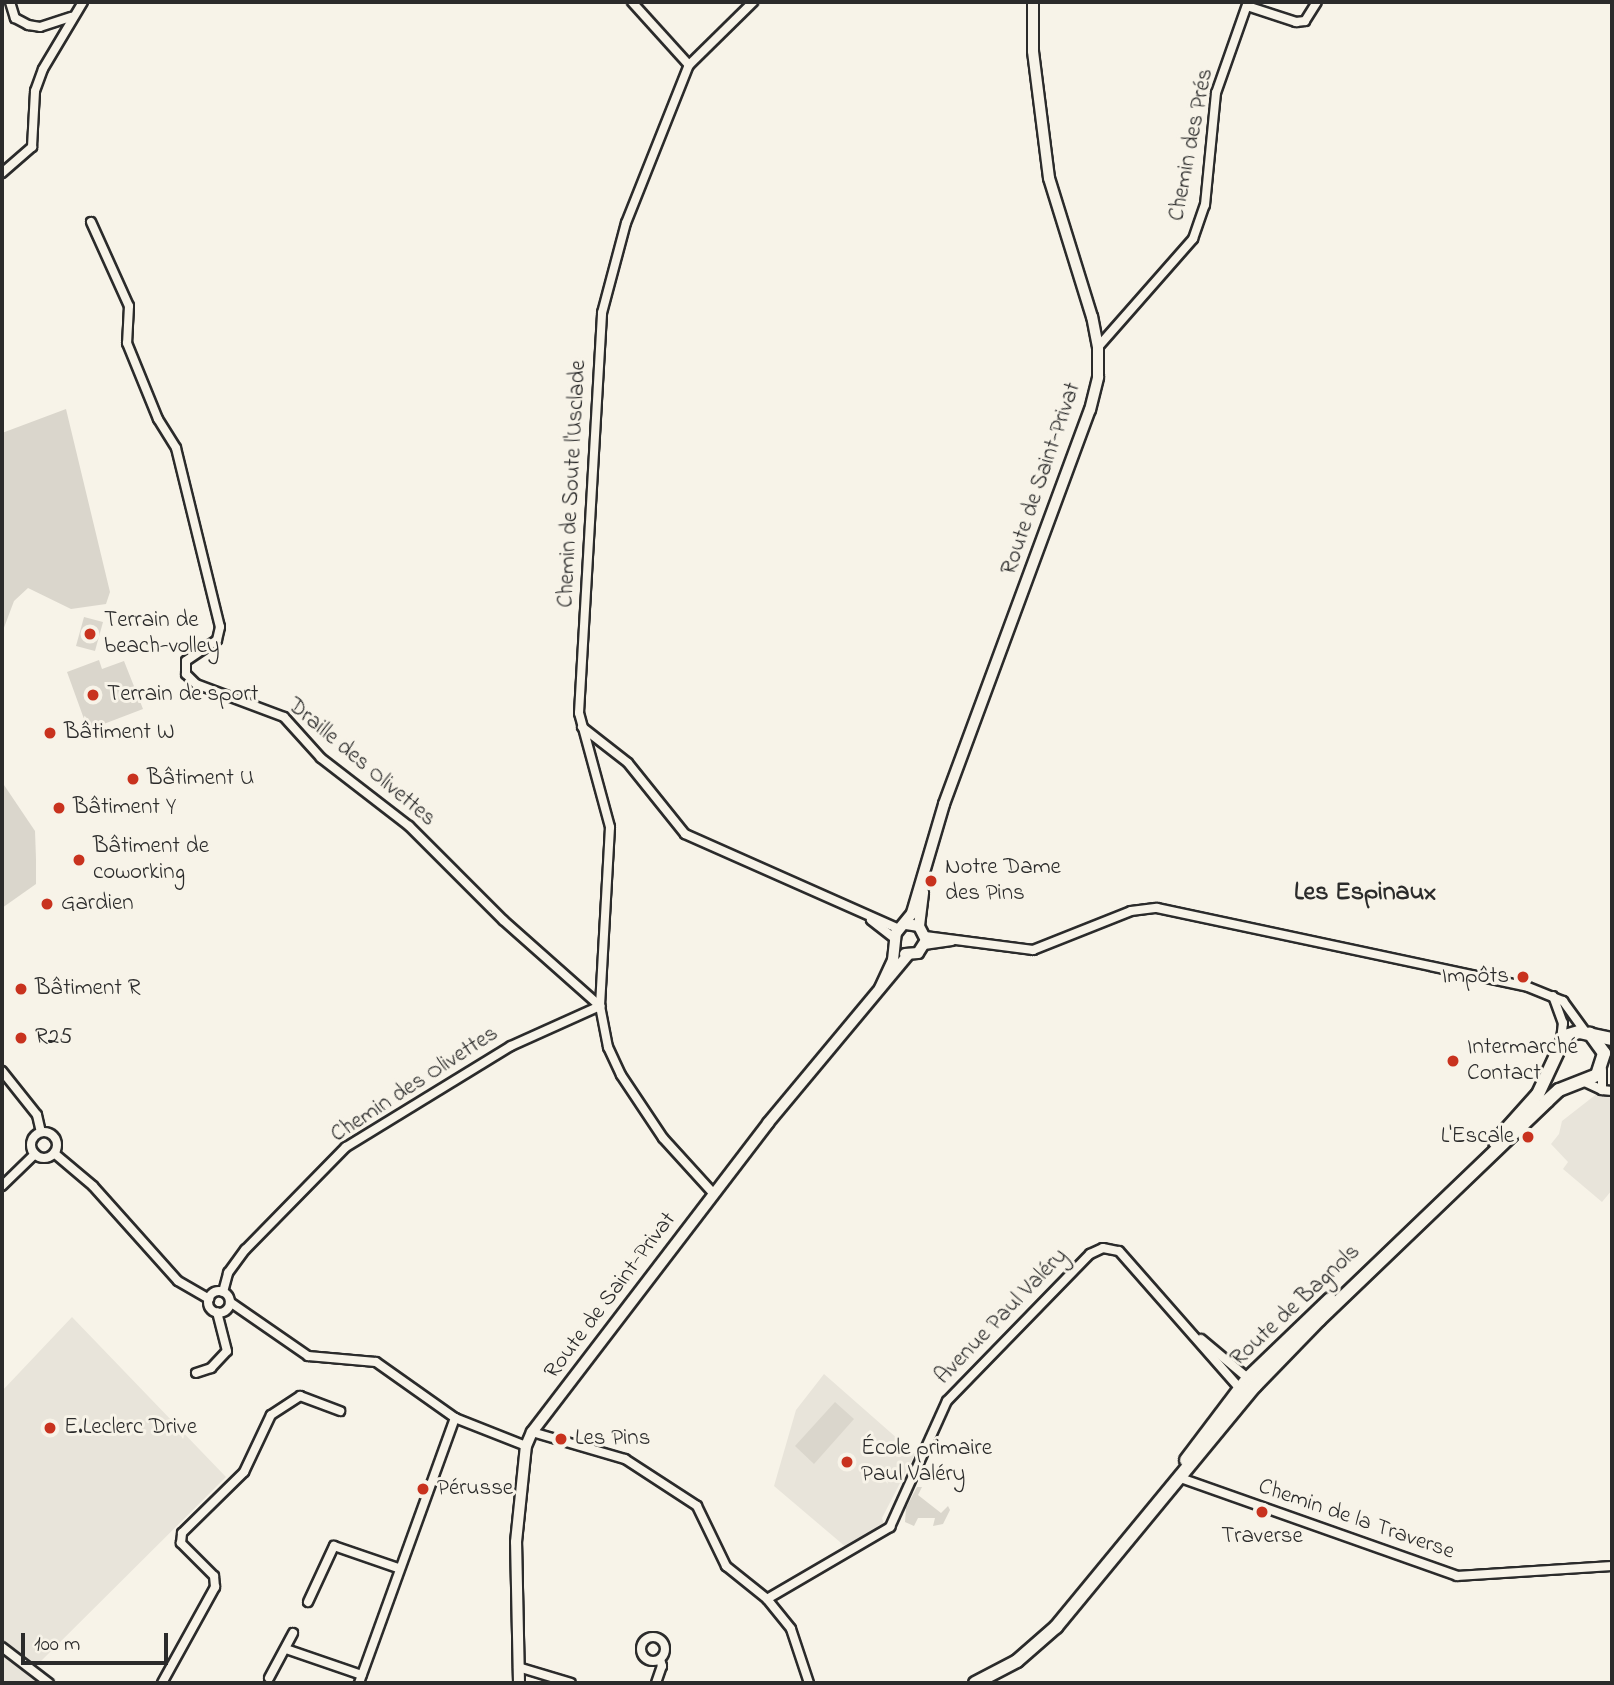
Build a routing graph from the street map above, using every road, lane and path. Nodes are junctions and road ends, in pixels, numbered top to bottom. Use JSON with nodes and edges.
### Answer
{"nodes":[{"id":1,"x":10,"y":2,"type":"edge"},
{"id":2,"x":83,"y":2,"type":"edge"},
{"id":3,"x":632,"y":2,"type":"edge"},
{"id":4,"x":753,"y":2,"type":"edge"},
{"id":5,"x":1032,"y":2,"type":"edge"},
{"id":6,"x":1317,"y":2,"type":"edge"},
{"id":7,"x":1248,"y":4,"type":"edge"},
{"id":8,"x":71,"y":18,"type":"junction"},
{"id":9,"x":689,"y":65,"type":"junction"},
{"id":10,"x":2,"y":173,"type":"edge"},
{"id":11,"x":91,"y":222,"type":"dead end"},
{"id":12,"x":1098,"y":347,"type":"junction"},
{"id":13,"x":582,"y":727,"type":"junction"},
{"id":14,"x":924,"y":876,"type":"junction"},
{"id":15,"x":919,"y":926,"type":"junction"},
{"id":16,"x":899,"y":934,"type":"junction"},
{"id":17,"x":925,"y":940,"type":"junction"},
{"id":18,"x":908,"y":955,"type":"junction"},
{"id":19,"x":880,"y":988,"type":"junction"},
{"id":20,"x":1553,"y":996,"type":"junction"},
{"id":21,"x":600,"y":1006,"type":"junction"},
{"id":22,"x":1588,"y":1034,"type":"junction"},
{"id":23,"x":1612,"y":1039,"type":"edge"},
{"id":24,"x":1560,"y":1041,"type":"junction"},
{"id":25,"x":1607,"y":1060,"type":"edge"},
{"id":26,"x":1555,"y":1063,"type":"junction"},
{"id":27,"x":2,"y":1071,"type":"edge"},
{"id":28,"x":1581,"y":1082,"type":"junction"},
{"id":29,"x":1602,"y":1090,"type":"junction"},
{"id":30,"x":1612,"y":1091,"type":"edge"},
{"id":31,"x":41,"y":1132,"type":"junction"},
{"id":32,"x":1493,"y":1149,"type":"junction"},
{"id":33,"x":54,"y":1153,"type":"junction"},
{"id":34,"x":34,"y":1154,"type":"junction"},
{"id":35,"x":2,"y":1186,"type":"edge"},
{"id":36,"x":713,"y":1193,"type":"junction"},
{"id":37,"x":223,"y":1292,"type":"junction"},
{"id":38,"x":209,"y":1299,"type":"junction"},
{"id":39,"x":230,"y":1302,"type":"junction"},
{"id":40,"x":217,"y":1312,"type":"junction"},
{"id":41,"x":1199,"y":1337,"type":"junction"},
{"id":42,"x":196,"y":1373,"type":"dead end"},
{"id":43,"x":1247,"y":1387,"type":"junction"},
{"id":44,"x":340,"y":1411,"type":"dead end"},
{"id":45,"x":455,"y":1418,"type":"junction"},
{"id":46,"x":531,"y":1432,"type":"junction"},
{"id":47,"x":526,"y":1446,"type":"junction"},
{"id":48,"x":1178,"y":1478,"type":"junction"},
{"id":49,"x":1612,"y":1566,"type":"edge"},
{"id":50,"x":398,"y":1568,"type":"junction"},
{"id":51,"x":766,"y":1599,"type":"junction"},
{"id":52,"x":308,"y":1602,"type":"dead end"},
{"id":53,"x":293,"y":1633,"type":"dead end"},
{"id":54,"x":2,"y":1647,"type":"edge"},
{"id":55,"x":286,"y":1649,"type":"junction"},
{"id":56,"x":660,"y":1659,"type":"dead end"},
{"id":57,"x":518,"y":1667,"type":"junction"},
{"id":58,"x":270,"y":1678,"type":"dead end"},
{"id":59,"x":360,"y":1679,"type":"edge"},
{"id":60,"x":49,"y":1683,"type":"edge"},
{"id":61,"x":162,"y":1683,"type":"edge"},
{"id":62,"x":519,"y":1683,"type":"edge"},
{"id":63,"x":571,"y":1683,"type":"edge"},
{"id":64,"x":656,"y":1683,"type":"edge"},
{"id":65,"x":809,"y":1683,"type":"edge"},
{"id":66,"x":975,"y":1683,"type":"edge"}],
"edges":[{"from":1,"to":8,"type":"street"},
{"from":2,"to":8,"type":"street"},
{"from":3,"to":9,"type":"street"},
{"from":4,"to":9,"type":"street","name":"Chemin de Soute l'Usclade"},
{"from":5,"to":12,"type":"street","name":"Route de Saint-Privat"},
{"from":6,"to":7,"type":"street"},
{"from":7,"to":12,"type":"street","name":"Chemin des Prés"},
{"from":8,"to":10,"type":"street"},
{"from":9,"to":13,"type":"street","name":"Chemin de Soute l'Usclade"},
{"from":11,"to":21,"type":"street","name":"Draille des Olivettes"},
{"from":12,"to":14,"type":"street","name":"Route de Saint-Privat"},
{"from":13,"to":16,"type":"street"},
{"from":13,"to":21,"type":"street","name":"Chemin de Soute l'Usclade"},
{"from":14,"to":15,"type":"street","name":"Route de Saint-Privat"},
{"from":14,"to":16,"type":"street","name":"Route de Saint-Privat"},
{"from":15,"to":16,"type":"street"},
{"from":15,"to":17,"type":"street"},
{"from":16,"to":18,"type":"street"},
{"from":16,"to":19,"type":"street","name":"Route de Saint-Privat"},
{"from":17,"to":18,"type":"street","name":"Route de Saint-Privat"},
{"from":17,"to":20,"type":"street"},
{"from":18,"to":19,"type":"street","name":"Route de Saint-Privat"},
{"from":19,"to":36,"type":"street","name":"Route de Saint-Privat"},
{"from":20,"to":22,"type":"street"},
{"from":20,"to":24,"type":"street"},
{"from":21,"to":36,"type":"street"},
{"from":21,"to":37,"type":"street","name":"Chemin des Olivettes"},
{"from":22,"to":23,"type":"main road"},
{"from":22,"to":24,"type":"main road"},
{"from":22,"to":25,"type":"main road"},
{"from":24,"to":26,"type":"main road"},
{"from":25,"to":28,"type":"main road"},
{"from":25,"to":29,"type":"street"},
{"from":26,"to":28,"type":"main road"},
{"from":26,"to":32,"type":"main road"},
{"from":27,"to":31,"type":"street"},
{"from":28,"to":29,"type":"street"},
{"from":28,"to":32,"type":"main road"},
{"from":29,"to":30,"type":"street"},
{"from":31,"to":33,"type":"street"},
{"from":31,"to":34,"type":"street"},
{"from":32,"to":43,"type":"main road","name":"Route de Bagnols"},
{"from":33,"to":34,"type":"street"},
{"from":33,"to":38,"type":"street"},
{"from":34,"to":35,"type":"street"},
{"from":36,"to":46,"type":"street","name":"Route de Saint-Privat"},
{"from":37,"to":38,"type":"street"},
{"from":37,"to":39,"type":"street"},
{"from":38,"to":40,"type":"street"},
{"from":39,"to":40,"type":"street"},
{"from":39,"to":45,"type":"street"},
{"from":40,"to":42,"type":"street"},
{"from":41,"to":43,"type":"street","name":"Avenue Paul Valéry"},
{"from":41,"to":43,"type":"street","name":"Avenue Paul Valéry"},
{"from":41,"to":51,"type":"street","name":"Avenue Paul Valéry"},
{"from":43,"to":48,"type":"main road","name":"Route de Bagnols"},
{"from":44,"to":61,"type":"street"},
{"from":45,"to":47,"type":"street"},
{"from":45,"to":50,"type":"street"},
{"from":46,"to":47,"type":"street","name":"Route de Saint-Privat"},
{"from":46,"to":51,"type":"street"},
{"from":47,"to":57,"type":"street","name":"Route de Saint-Privat"},
{"from":48,"to":49,"type":"street","name":"Chemin de la Traverse"},
{"from":48,"to":66,"type":"main road","name":"Route de Bagnols"},
{"from":50,"to":52,"type":"street"},
{"from":50,"to":59,"type":"street"},
{"from":51,"to":65,"type":"street"},
{"from":53,"to":55,"type":"street"},
{"from":54,"to":60,"type":"street"},
{"from":55,"to":58,"type":"street"},
{"from":55,"to":59,"type":"street"},
{"from":56,"to":64,"type":"street"},
{"from":57,"to":62,"type":"street","name":"Route de Saint-Privat"},
{"from":57,"to":63,"type":"street"}]}
